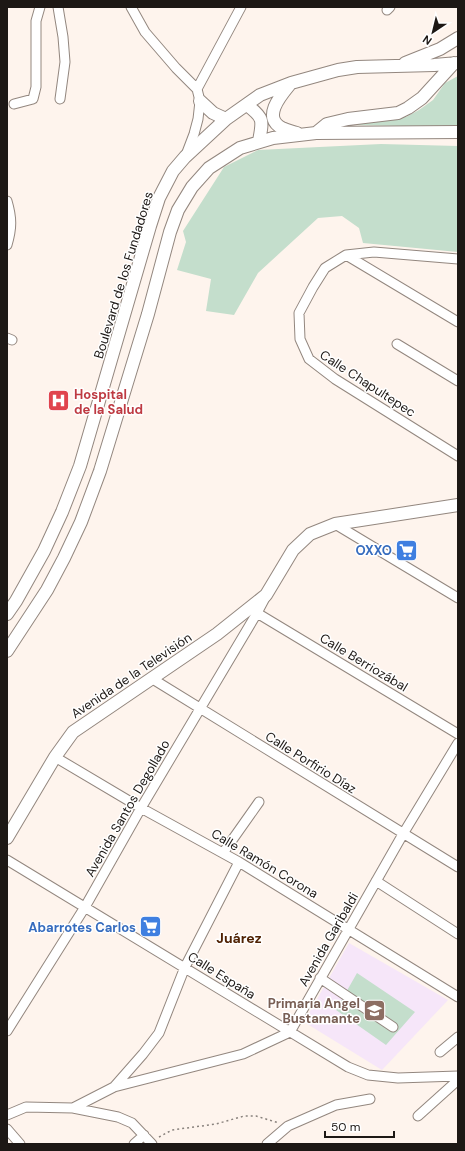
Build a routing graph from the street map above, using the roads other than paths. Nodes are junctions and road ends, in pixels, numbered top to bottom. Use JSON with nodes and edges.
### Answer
{"nodes":[{"id":1,"x":40,"y":7,"type":"edge"},
{"id":2,"x":58,"y":7,"type":"edge"},
{"id":3,"x":131,"y":7,"type":"edge"},
{"id":4,"x":241,"y":7,"type":"edge"},
{"id":5,"x":458,"y":38,"type":"edge"},
{"id":6,"x":457,"y":61,"type":"edge"},
{"id":7,"x":393,"y":67,"type":"junction"},
{"id":8,"x":291,"y":83,"type":"junction"},
{"id":9,"x":197,"y":88,"type":"junction"},
{"id":10,"x":60,"y":99,"type":"dead end"},
{"id":11,"x":200,"y":101,"type":"junction"},
{"id":12,"x":14,"y":104,"type":"dead end"},
{"id":13,"x":247,"y":105,"type":"junction"},
{"id":14,"x":226,"y":120,"type":"junction"},
{"id":15,"x":458,"y":132,"type":"edge"},
{"id":16,"x":316,"y":133,"type":"junction"},
{"id":17,"x":301,"y":135,"type":"junction"},
{"id":18,"x":259,"y":141,"type":"junction"},
{"id":19,"x":185,"y":157,"type":"junction"},
{"id":20,"x":7,"y":201,"type":"edge"},
{"id":21,"x":7,"y":245,"type":"edge"},
{"id":22,"x":346,"y":255,"type":"junction"},
{"id":23,"x":458,"y":259,"type":"edge"},
{"id":24,"x":458,"y":322,"type":"edge"},
{"id":25,"x":397,"y":344,"type":"dead end"},
{"id":26,"x":458,"y":381,"type":"edge"},
{"id":27,"x":458,"y":456,"type":"edge"},
{"id":28,"x":458,"y":505,"type":"edge"},
{"id":29,"x":335,"y":524,"type":"junction"},
{"id":30,"x":266,"y":595,"type":"junction"},
{"id":31,"x":458,"y":598,"type":"edge"},
{"id":32,"x":16,"y":601,"type":"junction"},
{"id":33,"x":33,"y":612,"type":"junction"},
{"id":34,"x":257,"y":613,"type":"junction"},
{"id":35,"x":7,"y":614,"type":"edge"},
{"id":36,"x":7,"y":651,"type":"edge"},
{"id":37,"x":151,"y":678,"type":"junction"},
{"id":38,"x":201,"y":708,"type":"junction"},
{"id":39,"x":458,"y":734,"type":"edge"},
{"id":40,"x":458,"y":743,"type":"edge"},
{"id":41,"x":55,"y":757,"type":"junction"},
{"id":42,"x":259,"y":802,"type":"dead end"},
{"id":43,"x":141,"y":808,"type":"junction"},
{"id":44,"x":403,"y":834,"type":"junction"},
{"id":45,"x":7,"y":838,"type":"edge"},
{"id":46,"x":224,"y":853,"type":"junction"},
{"id":47,"x":7,"y":860,"type":"edge"},
{"id":48,"x":239,"y":862,"type":"junction"},
{"id":49,"x":458,"y":867,"type":"edge"},
{"id":50,"x":376,"y":881,"type":"junction"},
{"id":51,"x":85,"y":907,"type":"junction"},
{"id":52,"x":349,"y":929,"type":"junction"},
{"id":53,"x":458,"y":934,"type":"edge"},
{"id":54,"x":185,"y":967,"type":"junction"},
{"id":55,"x":320,"y":978,"type":"junction"},
{"id":56,"x":458,"y":997,"type":"edge"},
{"id":57,"x":393,"y":1027,"type":"dead end"},
{"id":58,"x":7,"y":1031,"type":"edge"},
{"id":59,"x":290,"y":1032,"type":"junction"},
{"id":60,"x":458,"y":1037,"type":"edge"},
{"id":61,"x":440,"y":1052,"type":"dead end"},
{"id":62,"x":458,"y":1076,"type":"edge"},
{"id":63,"x":458,"y":1080,"type":"edge"},
{"id":64,"x":114,"y":1087,"type":"junction"},
{"id":65,"x":370,"y":1099,"type":"dead end"},
{"id":66,"x":73,"y":1108,"type":"junction"},
{"id":67,"x":7,"y":1115,"type":"edge"},
{"id":68,"x":418,"y":1116,"type":"dead end"},
{"id":69,"x":7,"y":1129,"type":"edge"},
{"id":70,"x":148,"y":1140,"type":"edge"},
{"id":71,"x":20,"y":1144,"type":"edge"},
{"id":72,"x":134,"y":1144,"type":"edge"},
{"id":73,"x":267,"y":1144,"type":"edge"}],
"edges":[{"from":1,"to":12,"type":"street"},
{"from":2,"to":10,"type":"street"},
{"from":3,"to":9,"type":"street"},
{"from":4,"to":9,"type":"street"},
{"from":5,"to":7,"type":"main road"},
{"from":6,"to":7,"type":"main road","name":"Boulevard de los Fundadores"},
{"from":6,"to":16,"type":"main road"},
{"from":7,"to":8,"type":"main road","name":"Boulevard de los Fundadores"},
{"from":8,"to":13,"type":"main road","name":"Boulevard de los Fundadores"},
{"from":8,"to":17,"type":"main road"},
{"from":9,"to":11,"type":"street"},
{"from":11,"to":14,"type":"main road"},
{"from":11,"to":19,"type":"street"},
{"from":13,"to":14,"type":"main road","name":"Boulevard de los Fundadores"},
{"from":13,"to":18,"type":"main road"},
{"from":14,"to":19,"type":"main road","name":"Boulevard de los Fundadores"},
{"from":15,"to":16,"type":"main road"},
{"from":16,"to":17,"type":"main road"},
{"from":17,"to":18,"type":"main road"},
{"from":18,"to":33,"type":"main road"},
{"from":19,"to":32,"type":"main road","name":"Boulevard de los Fundadores"},
{"from":20,"to":21,"type":"street"},
{"from":22,"to":23,"type":"street"},
{"from":22,"to":24,"type":"street"},
{"from":22,"to":27,"type":"street","name":"Calle Chapultepec"},
{"from":25,"to":26,"type":"street"},
{"from":28,"to":29,"type":"main road","name":"Avenida de la Televisión"},
{"from":29,"to":30,"type":"main road","name":"Avenida de la Televisión"},
{"from":29,"to":31,"type":"street"},
{"from":30,"to":34,"type":"street","name":"Avenida Santos Degollado"},
{"from":30,"to":37,"type":"main road","name":"Avenida de la Televisión"},
{"from":32,"to":33,"type":"main road"},
{"from":32,"to":35,"type":"main road","name":"Boulevard de los Fundadores"},
{"from":33,"to":36,"type":"main road"},
{"from":34,"to":38,"type":"street","name":"Avenida Santos Degollado"},
{"from":34,"to":39,"type":"street","name":"Calle Berriozábal"},
{"from":37,"to":38,"type":"street","name":"Calle Porfirio Díaz"},
{"from":37,"to":41,"type":"main road","name":"Avenida de la Televisión"},
{"from":38,"to":43,"type":"street","name":"Avenida Santos Degollado"},
{"from":38,"to":44,"type":"street","name":"Calle Porfirio Díaz"},
{"from":40,"to":44,"type":"street","name":"Avenida Garibaldi"},
{"from":41,"to":43,"type":"street","name":"Calle Ramón Corona"},
{"from":41,"to":45,"type":"main road","name":"Avenida de la Televisión"},
{"from":42,"to":46,"type":"street"},
{"from":43,"to":46,"type":"street","name":"Calle Ramón Corona"},
{"from":43,"to":51,"type":"street","name":"Avenida Santos Degollado"},
{"from":44,"to":49,"type":"street","name":"Calle Porfirio Díaz"},
{"from":44,"to":50,"type":"street","name":"Avenida Garibaldi"},
{"from":46,"to":48,"type":"street","name":"Calle Ramón Corona"},
{"from":47,"to":51,"type":"street","name":"Calle España"},
{"from":48,"to":52,"type":"street","name":"Calle Ramón Corona"},
{"from":48,"to":54,"type":"street"},
{"from":50,"to":52,"type":"street","name":"Avenida Garibaldi"},
{"from":50,"to":53,"type":"street"},
{"from":51,"to":54,"type":"street","name":"Calle España"},
{"from":51,"to":58,"type":"street","name":"Avenida Santos Degollado"},
{"from":52,"to":55,"type":"street","name":"Avenida Garibaldi"},
{"from":52,"to":56,"type":"street","name":"Calle Ramón Corona"},
{"from":54,"to":59,"type":"street","name":"Calle España"},
{"from":54,"to":64,"type":"street"},
{"from":55,"to":57,"type":"street"},
{"from":55,"to":59,"type":"street","name":"Avenida Garibaldi"},
{"from":59,"to":62,"type":"street","name":"Calle España"},
{"from":59,"to":64,"type":"street"},
{"from":60,"to":61,"type":"street"},
{"from":63,"to":68,"type":"street"},
{"from":64,"to":66,"type":"street"},
{"from":65,"to":73,"type":"street"},
{"from":66,"to":67,"type":"street"},
{"from":66,"to":70,"type":"street"},
{"from":69,"to":71,"type":"street"},
{"from":70,"to":72,"type":"street"}]}
